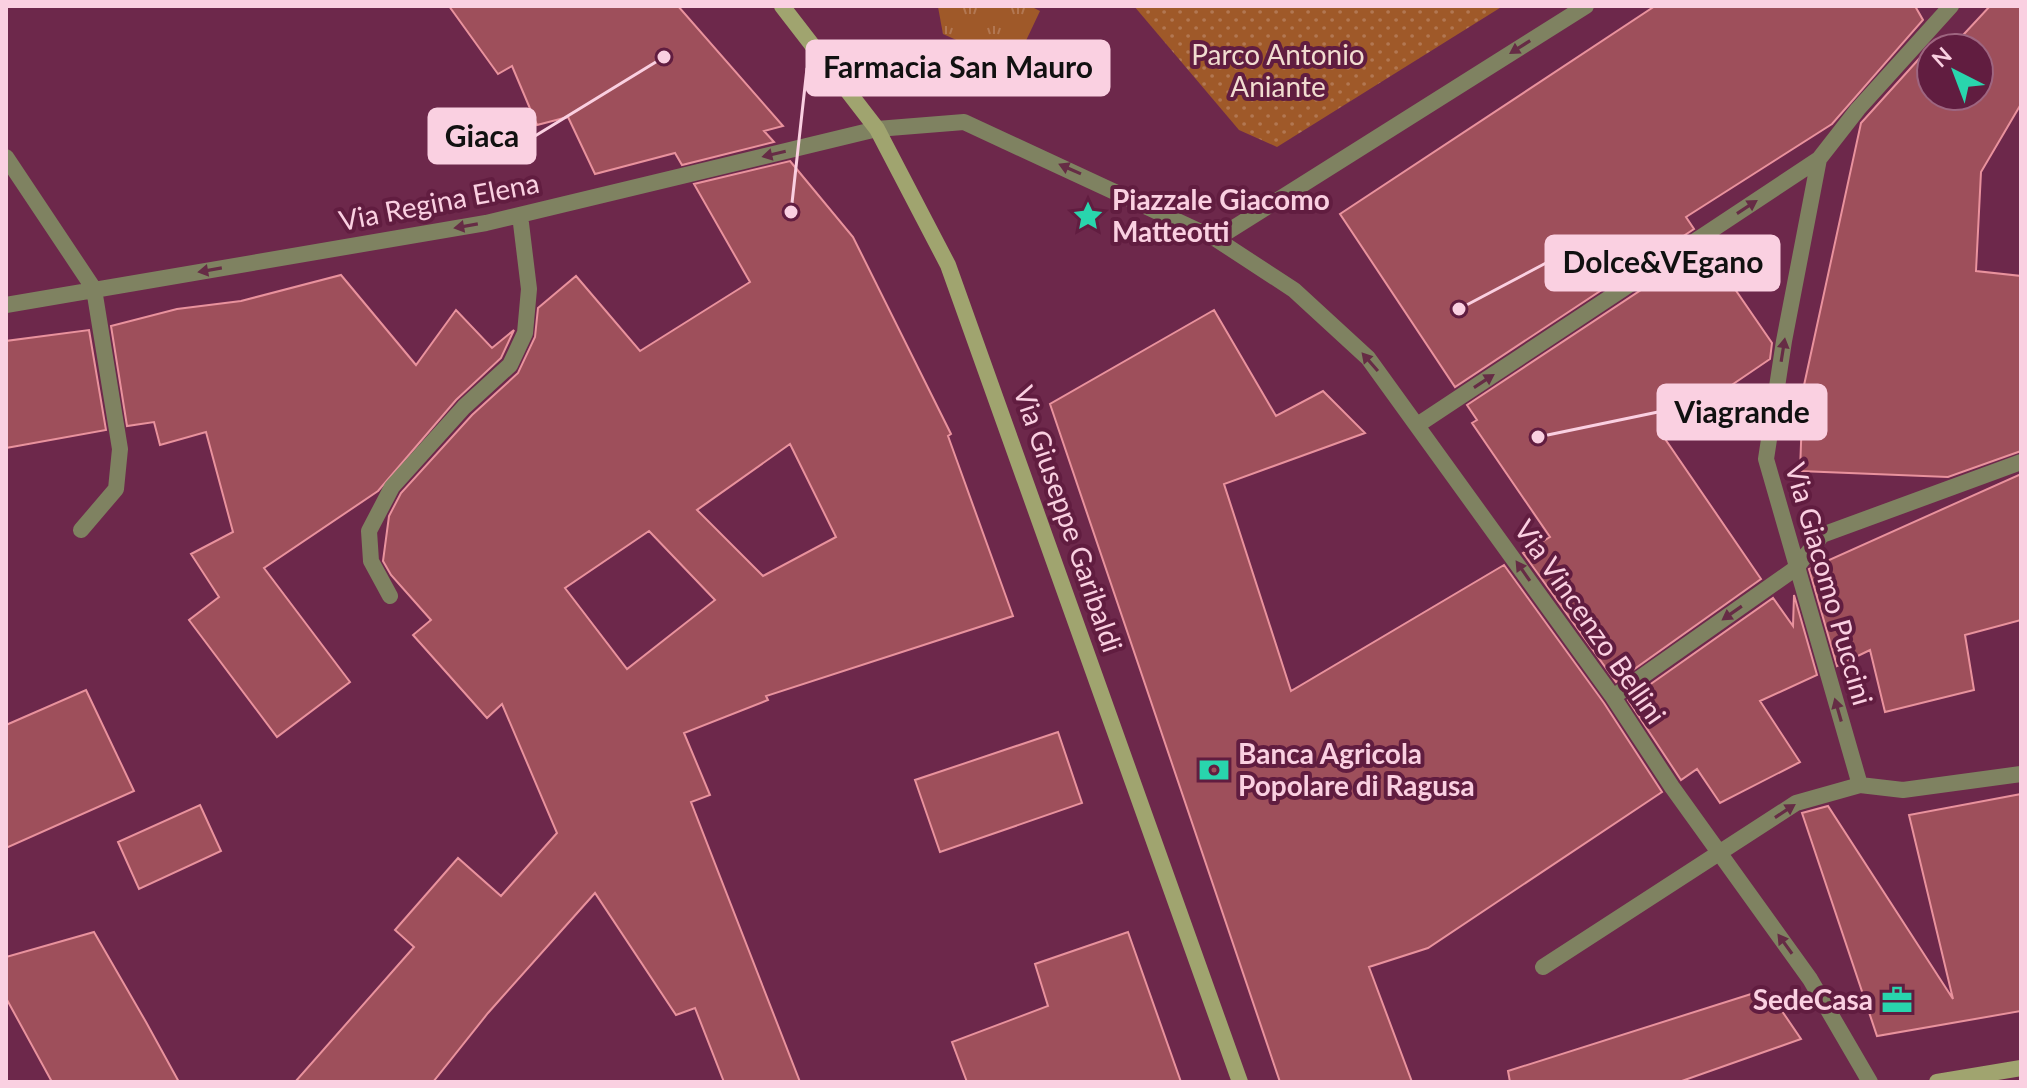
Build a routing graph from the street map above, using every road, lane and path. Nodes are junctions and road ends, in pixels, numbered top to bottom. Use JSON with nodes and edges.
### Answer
{"nodes":[{"id":1,"x":782,"y":6,"type":"edge"},
{"id":2,"x":1586,"y":6,"type":"edge"},
{"id":3,"x":1951,"y":6,"type":"edge"},
{"id":4,"x":877,"y":129,"type":"junction"},
{"id":5,"x":6,"y":157,"type":"edge"},
{"id":6,"x":1819,"y":159,"type":"junction"},
{"id":7,"x":520,"y":215,"type":"junction"},
{"id":8,"x":1216,"y":239,"type":"junction"},
{"id":9,"x":94,"y":289,"type":"junction"},
{"id":10,"x":6,"y":305,"type":"edge"},
{"id":11,"x":1419,"y":424,"type":"junction"},
{"id":12,"x":2021,"y":462,"type":"edge"},
{"id":13,"x":81,"y":530,"type":"dead end"},
{"id":14,"x":1796,"y":568,"type":"junction"},
{"id":15,"x":390,"y":596,"type":"dead end"},
{"id":16,"x":1613,"y":697,"type":"junction"},
{"id":17,"x":2021,"y":774,"type":"edge"},
{"id":18,"x":1860,"y":785,"type":"junction"},
{"id":19,"x":1720,"y":854,"type":"junction"},
{"id":20,"x":1543,"y":967,"type":"dead end"},
{"id":21,"x":2021,"y":1068,"type":"edge"},
{"id":22,"x":1240,"y":1082,"type":"edge"},
{"id":23,"x":1870,"y":1082,"type":"edge"},
{"id":24,"x":1937,"y":1082,"type":"edge"}],
"edges":[{"from":1,"to":4,"type":"main road","name":"Via Giuseppe Garibaldi"},
{"from":2,"to":8,"type":"street","one_way":true},
{"from":3,"to":6,"type":"street"},
{"from":4,"to":7,"type":"street","name":"Via Regina Elena","one_way":true},
{"from":8,"to":4,"type":"street","name":"Via Regina Elena","one_way":true},
{"from":4,"to":22,"type":"main road","name":"Via Giuseppe Garibaldi"},
{"from":5,"to":9,"type":"street"},
{"from":11,"to":6,"type":"street","one_way":true},
{"from":14,"to":6,"type":"street","name":"Via Giacomo Puccini","one_way":true},
{"from":7,"to":9,"type":"street","name":"Via Regina Elena","one_way":true},
{"from":7,"to":15,"type":"street"},
{"from":11,"to":8,"type":"street","name":"Via Vincenzo Bellini","one_way":true},
{"from":9,"to":10,"type":"street","name":"Via Regina Elena"},
{"from":9,"to":13,"type":"street"},
{"from":16,"to":11,"type":"street","name":"Via Vincenzo Bellini","one_way":true},
{"from":12,"to":14,"type":"street"},
{"from":14,"to":16,"type":"street","one_way":true},
{"from":18,"to":14,"type":"street","name":"Via Giacomo Puccini","one_way":true},
{"from":16,"to":19,"type":"street","name":"Via Vincenzo Bellini"},
{"from":17,"to":18,"type":"street"},
{"from":19,"to":18,"type":"street","one_way":true},
{"from":19,"to":20,"type":"street"},
{"from":23,"to":19,"type":"street","name":"Via Vincenzo Bellini","one_way":true},
{"from":21,"to":24,"type":"main road"}]}
